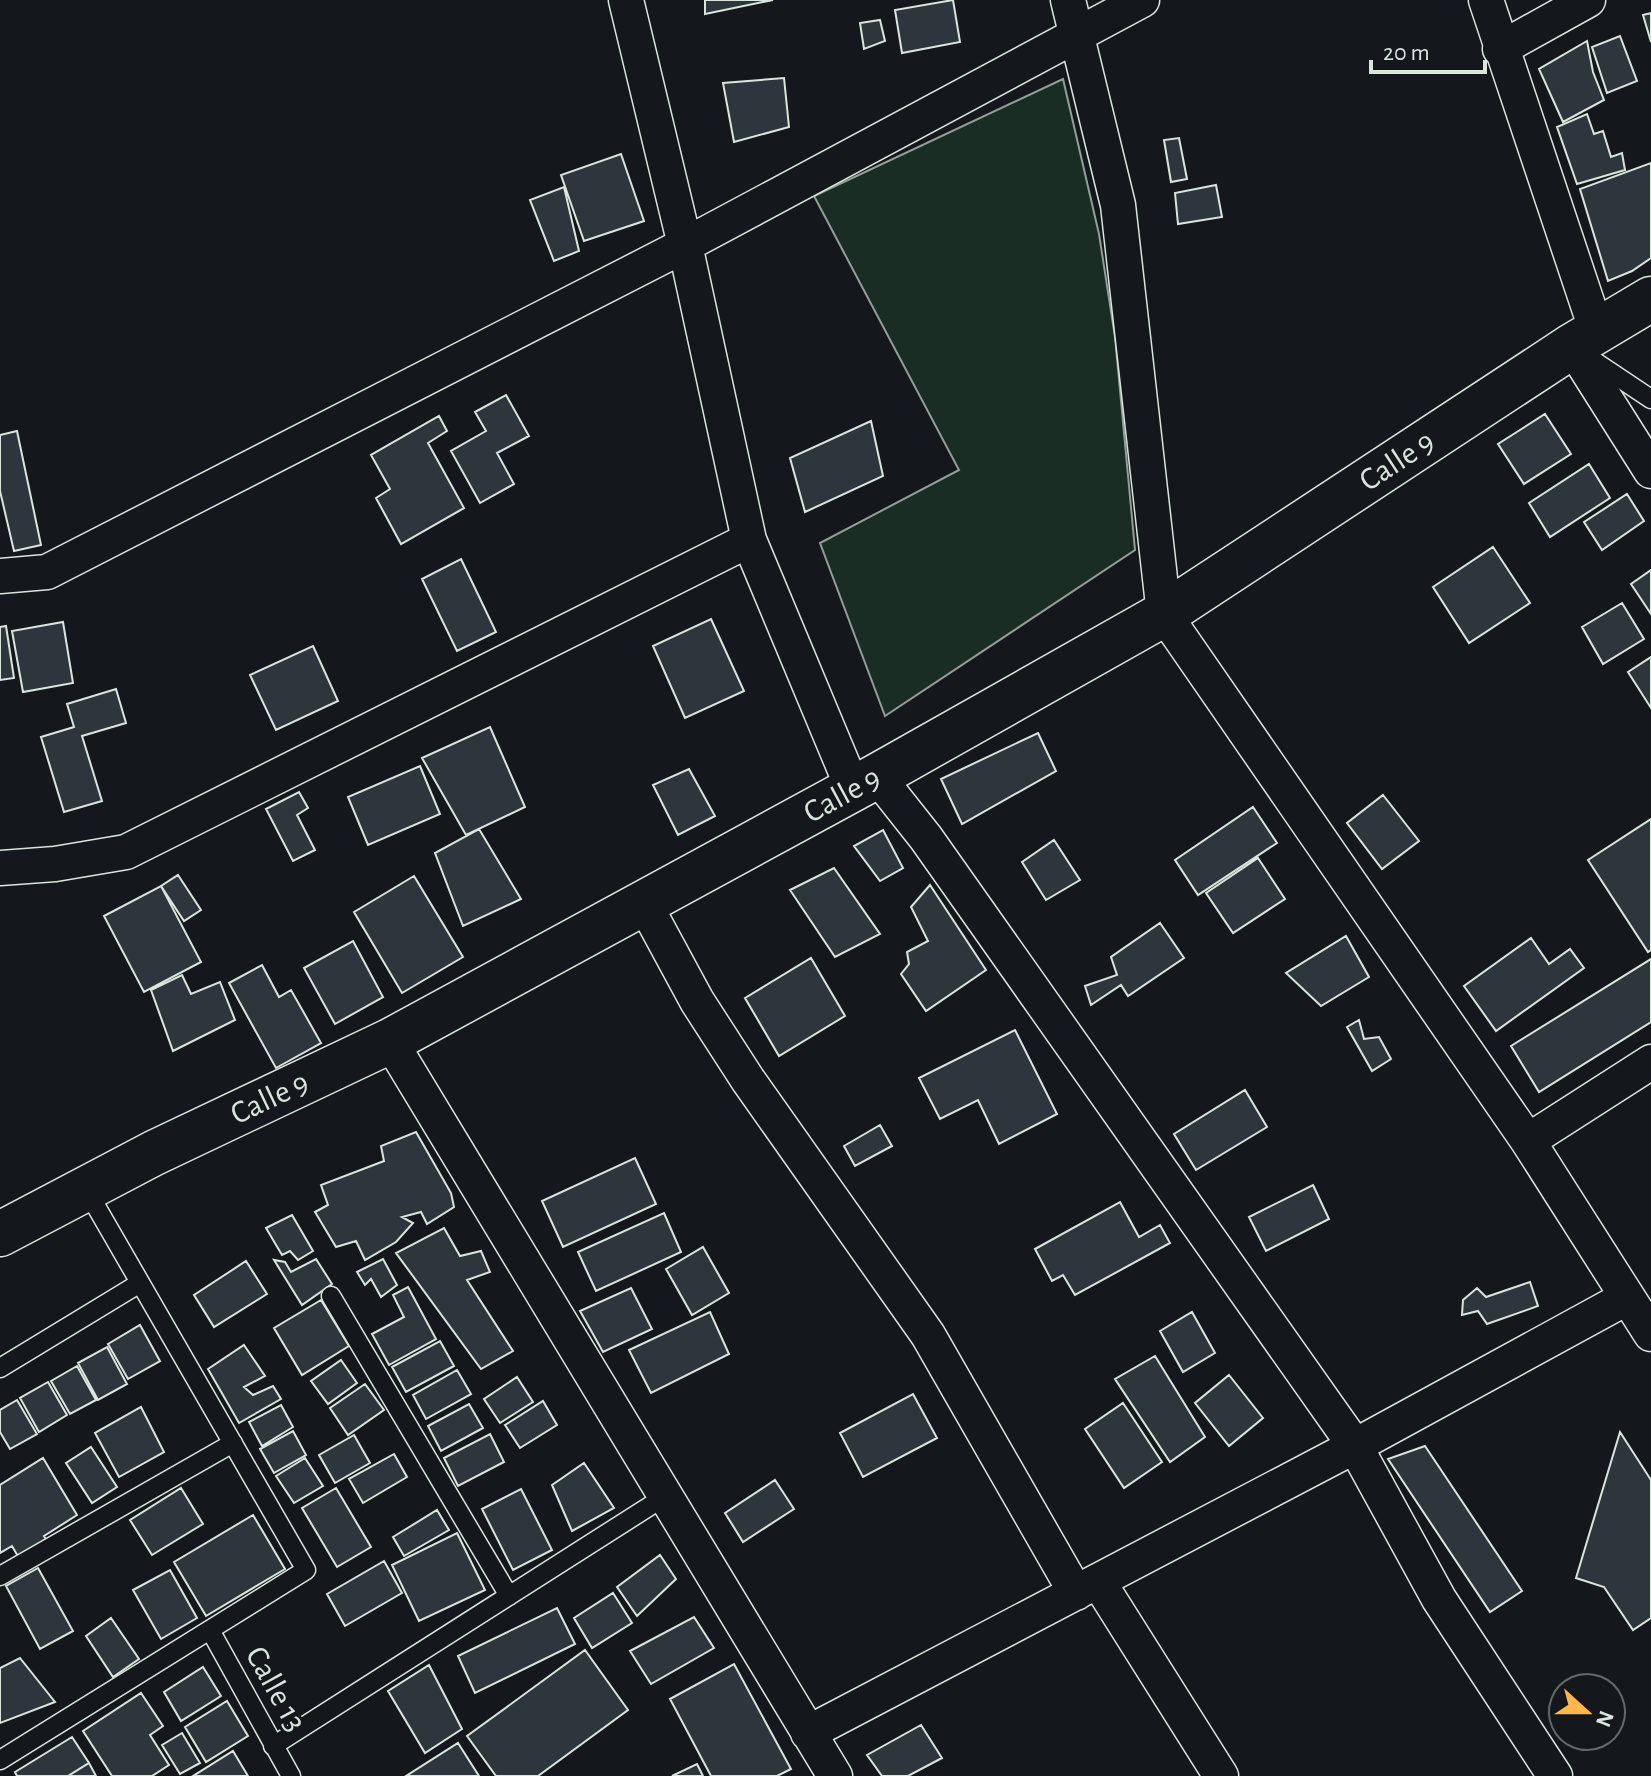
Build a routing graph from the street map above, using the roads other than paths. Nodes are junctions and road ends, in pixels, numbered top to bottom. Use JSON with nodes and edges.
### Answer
{"nodes":[{"id":1,"x":626,"y":0,"type":"edge"},
{"id":2,"x":1068,"y":0,"type":"edge"},
{"id":3,"x":1142,"y":0,"type":"edge"},
{"id":4,"x":1486,"y":0,"type":"edge"},
{"id":5,"x":1588,"y":0,"type":"edge"},
{"id":6,"x":1077,"y":35,"type":"junction"},
{"id":7,"x":1500,"y":49,"type":"junction"},
{"id":8,"x":685,"y":245,"type":"junction"},
{"id":9,"x":1651,"y":299,"type":"edge"},
{"id":10,"x":1584,"y":339,"type":"junction"},
{"id":11,"x":1651,"y":399,"type":"edge"},
{"id":12,"x":1651,"y":471,"type":"edge"},
{"id":13,"x":749,"y":540,"type":"junction"},
{"id":14,"x":0,"y":576,"type":"edge"},
{"id":15,"x":1164,"y":614,"type":"junction"},
{"id":16,"x":865,"y":783,"type":"junction"},
{"id":17,"x":0,"y":868,"type":"edge"},
{"id":18,"x":644,"y":903,"type":"junction"},
{"id":19,"x":390,"y":1041,"type":"junction"},
{"id":20,"x":1651,"y":1062,"type":"edge"},
{"id":21,"x":1528,"y":1141,"type":"junction"},
{"id":22,"x":86,"y":1189,"type":"junction"},
{"id":23,"x":0,"y":1234,"type":"edge"},
{"id":24,"x":140,"y":1283,"type":"junction"},
{"id":25,"x":331,"y":1296,"type":"dead end"},
{"id":26,"x":1626,"y":1298,"type":"junction"},
{"id":27,"x":1651,"y":1334,"type":"edge"},
{"id":28,"x":0,"y":1368,"type":"edge"},
{"id":29,"x":233,"y":1443,"type":"junction"},
{"id":30,"x":1355,"y":1446,"type":"junction"},
{"id":31,"x":664,"y":1497,"type":"junction"},
{"id":32,"x":0,"y":1576,"type":"edge"},
{"id":33,"x":1087,"y":1587,"type":"junction"},
{"id":34,"x":509,"y":1596,"type":"junction"},
{"id":35,"x":210,"y":1630,"type":"junction"},
{"id":36,"x":808,"y":1733,"type":"junction"},
{"id":37,"x":273,"y":1746,"type":"junction"},
{"id":38,"x":0,"y":1760,"type":"edge"},
{"id":39,"x":830,"y":1774,"type":"edge"},
{"id":40,"x":291,"y":1776,"type":"edge"},
{"id":41,"x":1221,"y":1776,"type":"edge"},
{"id":42,"x":1555,"y":1776,"type":"edge"}],
"edges":[{"from":1,"to":8,"type":"street"},
{"from":2,"to":6,"type":"street"},
{"from":3,"to":6,"type":"street"},
{"from":4,"to":7,"type":"street"},
{"from":5,"to":7,"type":"street"},
{"from":6,"to":8,"type":"street"},
{"from":6,"to":15,"type":"street"},
{"from":7,"to":10,"type":"street"},
{"from":8,"to":13,"type":"street"},
{"from":8,"to":14,"type":"street"},
{"from":9,"to":10,"type":"street","name":"Calle 9"},
{"from":10,"to":11,"type":"lane"},
{"from":10,"to":12,"type":"street"},
{"from":10,"to":15,"type":"street","name":"Calle 9"},
{"from":13,"to":16,"type":"street"},
{"from":13,"to":17,"type":"street"},
{"from":15,"to":16,"type":"street","name":"Calle 9"},
{"from":15,"to":21,"type":"street"},
{"from":16,"to":18,"type":"street","name":"Calle 9"},
{"from":16,"to":30,"type":"street"},
{"from":18,"to":19,"type":"street","name":"Calle 9"},
{"from":18,"to":33,"type":"street"},
{"from":19,"to":22,"type":"street","name":"Calle 9"},
{"from":19,"to":31,"type":"street"},
{"from":20,"to":21,"type":"street"},
{"from":21,"to":26,"type":"street"},
{"from":22,"to":23,"type":"street","name":"Calle 9"},
{"from":22,"to":24,"type":"lane"},
{"from":24,"to":28,"type":"lane"},
{"from":24,"to":29,"type":"lane"},
{"from":25,"to":34,"type":"lane"},
{"from":26,"to":27,"type":"street"},
{"from":26,"to":30,"type":"street"},
{"from":29,"to":32,"type":"lane"},
{"from":29,"to":35,"type":"lane"},
{"from":30,"to":33,"type":"street"},
{"from":30,"to":42,"type":"street"},
{"from":31,"to":34,"type":"lane"},
{"from":31,"to":36,"type":"street"},
{"from":33,"to":36,"type":"street"},
{"from":33,"to":41,"type":"street"},
{"from":34,"to":37,"type":"lane"},
{"from":35,"to":37,"type":"lane","name":"Calle 13"},
{"from":35,"to":38,"type":"lane"},
{"from":36,"to":39,"type":"street"},
{"from":37,"to":40,"type":"lane","name":"Calle 13"}]}
